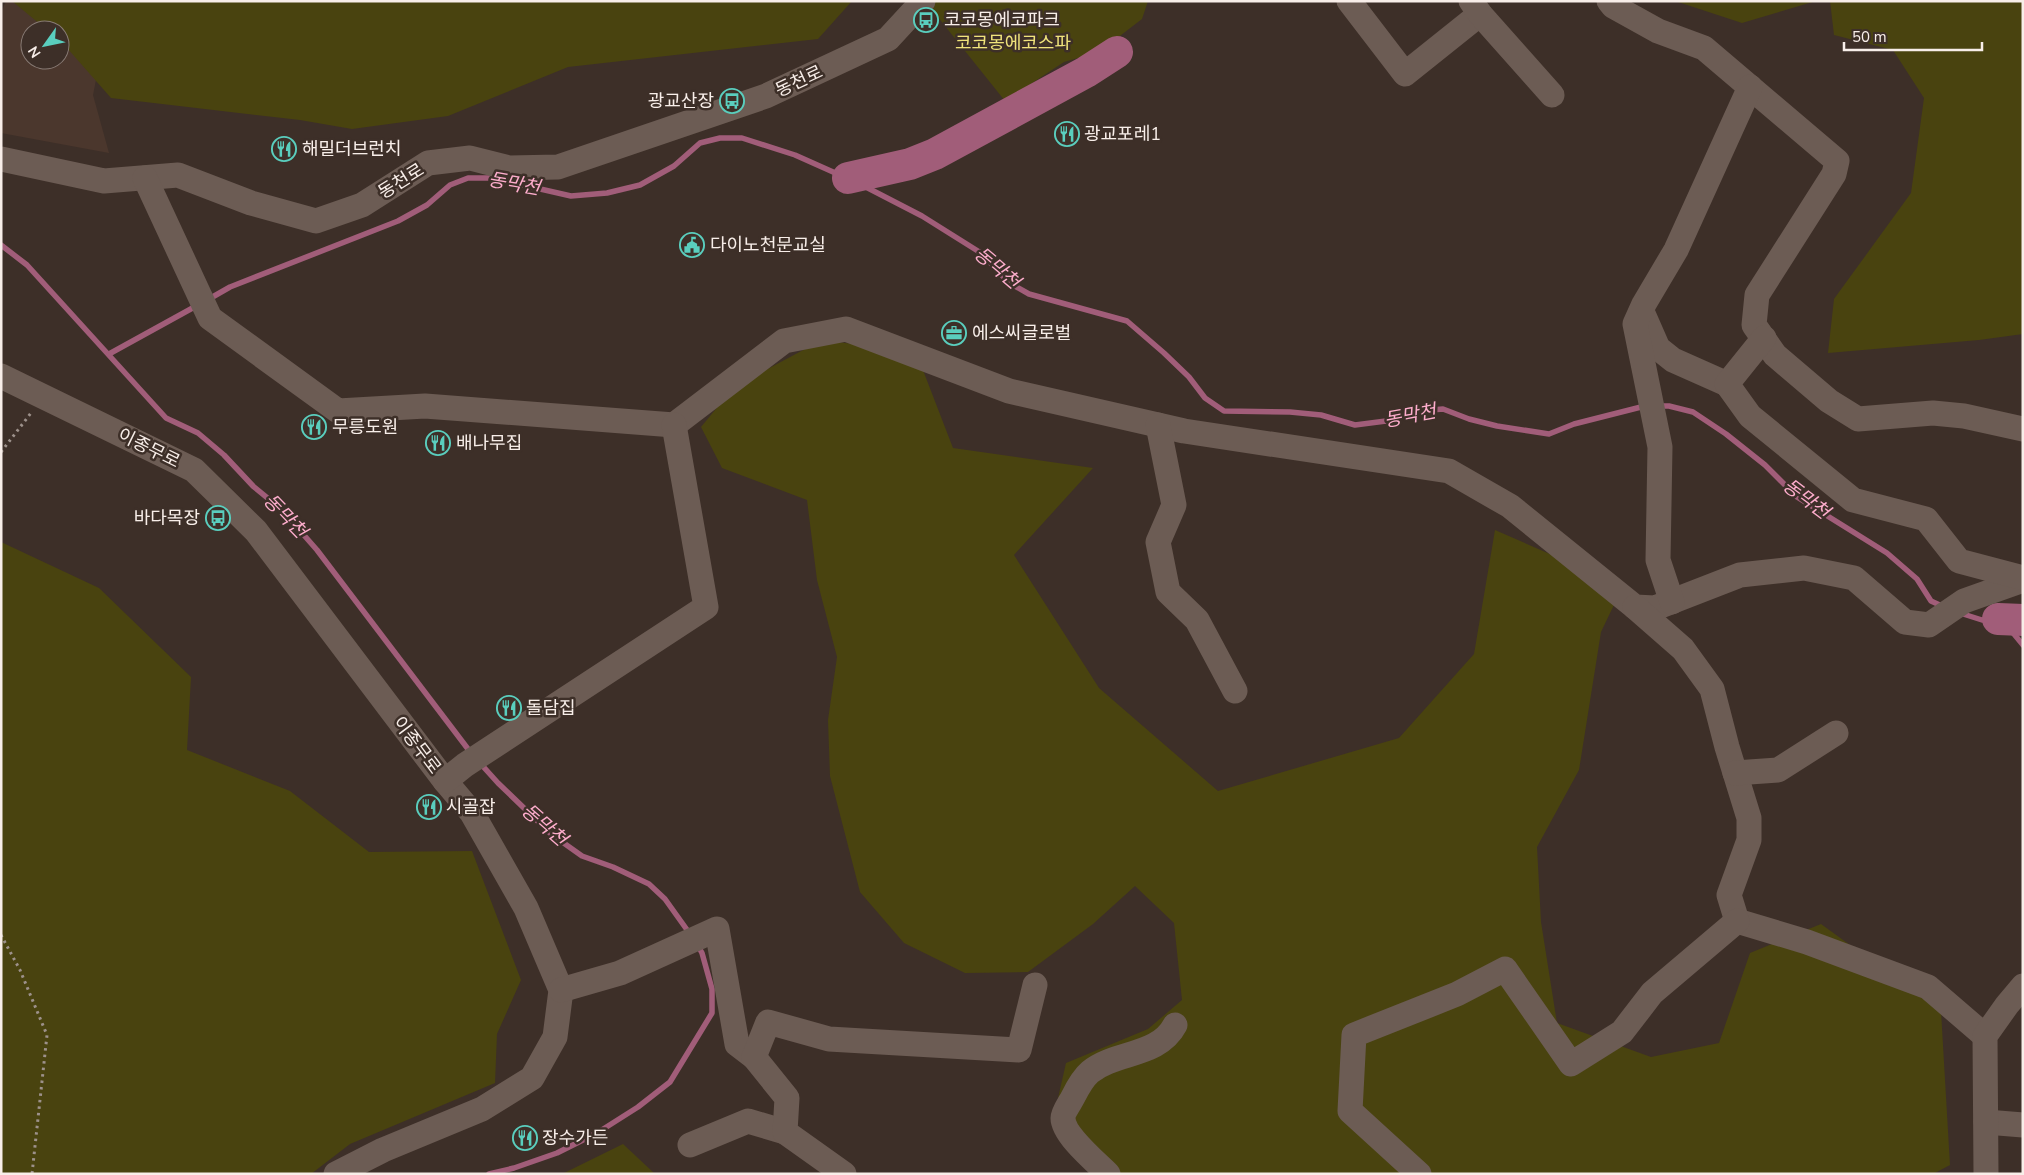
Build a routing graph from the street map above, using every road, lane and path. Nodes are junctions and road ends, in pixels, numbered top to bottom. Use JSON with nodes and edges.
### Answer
{"nodes":[{"id":1,"x":924,"y":1,"type":"edge"},
{"id":2,"x":1349,"y":1,"type":"edge"},
{"id":3,"x":1609,"y":1,"type":"edge"},
{"id":4,"x":1475,"y":8,"type":"edge"},
{"id":5,"x":1750,"y":87,"type":"junction"},
{"id":6,"x":1552,"y":95,"type":"dead end"},
{"id":7,"x":1,"y":159,"type":"edge"},
{"id":8,"x":145,"y":178,"type":"junction"},
{"id":9,"x":1641,"y":310,"type":"junction"},
{"id":10,"x":1764,"y":338,"type":"junction"},
{"id":11,"x":1,"y":376,"type":"edge"},
{"id":12,"x":1727,"y":384,"type":"junction"},
{"id":13,"x":43,"y":396,"type":"junction"},
{"id":14,"x":674,"y":425,"type":"junction"},
{"id":15,"x":1158,"y":425,"type":"junction"},
{"id":16,"x":2023,"y":429,"type":"edge"},
{"id":17,"x":1,"y":452,"type":"edge"},
{"id":18,"x":1959,"y":561,"type":"junction"},
{"id":19,"x":2023,"y":579,"type":"edge"},
{"id":20,"x":1964,"y":601,"type":"junction"},
{"id":21,"x":1672,"y":602,"type":"junction"},
{"id":22,"x":1635,"y":607,"type":"junction"},
{"id":23,"x":1235,"y":690,"type":"dead end"},
{"id":24,"x":1836,"y":733,"type":"dead end"},
{"id":25,"x":1735,"y":773,"type":"junction"},
{"id":26,"x":445,"y":781,"type":"junction"},
{"id":27,"x":1737,"y":921,"type":"junction"},
{"id":28,"x":1,"y":935,"type":"edge"},
{"id":29,"x":1035,"y":985,"type":"dead end"},
{"id":30,"x":2023,"y":986,"type":"edge"},
{"id":31,"x":561,"y":990,"type":"junction"},
{"id":32,"x":1175,"y":1025,"type":"dead end"},
{"id":33,"x":1985,"y":1036,"type":"junction"},
{"id":34,"x":754,"y":1057,"type":"junction"},
{"id":35,"x":1986,"y":1122,"type":"junction"},
{"id":36,"x":2023,"y":1125,"type":"edge"},
{"id":37,"x":785,"y":1132,"type":"junction"},
{"id":38,"x":690,"y":1146,"type":"dead end"},
{"id":39,"x":32,"y":1174,"type":"edge"},
{"id":40,"x":336,"y":1174,"type":"edge"},
{"id":41,"x":844,"y":1174,"type":"edge"},
{"id":42,"x":1108,"y":1174,"type":"edge"},
{"id":43,"x":1419,"y":1174,"type":"edge"},
{"id":44,"x":1986,"y":1174,"type":"edge"}],
"edges":[{"from":1,"to":8,"type":"street","name":"동천로"},
{"from":2,"to":4,"type":"street"},
{"from":3,"to":5,"type":"street"},
{"from":4,"to":6,"type":"street"},
{"from":5,"to":9,"type":"street"},
{"from":5,"to":10,"type":"street"},
{"from":7,"to":8,"type":"street","name":"동천로"},
{"from":8,"to":14,"type":"street"},
{"from":9,"to":12,"type":"street"},
{"from":9,"to":21,"type":"street"},
{"from":10,"to":12,"type":"street"},
{"from":10,"to":16,"type":"street"},
{"from":11,"to":13,"type":"street","name":"이종무로"},
{"from":12,"to":18,"type":"street"},
{"from":13,"to":17,"type":"path"},
{"from":13,"to":26,"type":"street","name":"이종무로"},
{"from":14,"to":15,"type":"street"},
{"from":14,"to":26,"type":"street"},
{"from":15,"to":22,"type":"street"},
{"from":15,"to":23,"type":"street"},
{"from":18,"to":19,"type":"street"},
{"from":18,"to":20,"type":"street"},
{"from":19,"to":20,"type":"street"},
{"from":20,"to":21,"type":"street"},
{"from":21,"to":22,"type":"street"},
{"from":22,"to":25,"type":"street"},
{"from":24,"to":25,"type":"street"},
{"from":25,"to":27,"type":"street"},
{"from":26,"to":31,"type":"street","name":"이종무로"},
{"from":27,"to":33,"type":"street"},
{"from":27,"to":43,"type":"street"},
{"from":28,"to":39,"type":"path"},
{"from":29,"to":34,"type":"street"},
{"from":30,"to":33,"type":"street"},
{"from":31,"to":34,"type":"street"},
{"from":31,"to":40,"type":"street"},
{"from":32,"to":42,"type":"street"},
{"from":33,"to":35,"type":"street"},
{"from":34,"to":37,"type":"street"},
{"from":35,"to":36,"type":"street"},
{"from":35,"to":44,"type":"street"},
{"from":37,"to":38,"type":"street"},
{"from":37,"to":41,"type":"street"}]}
